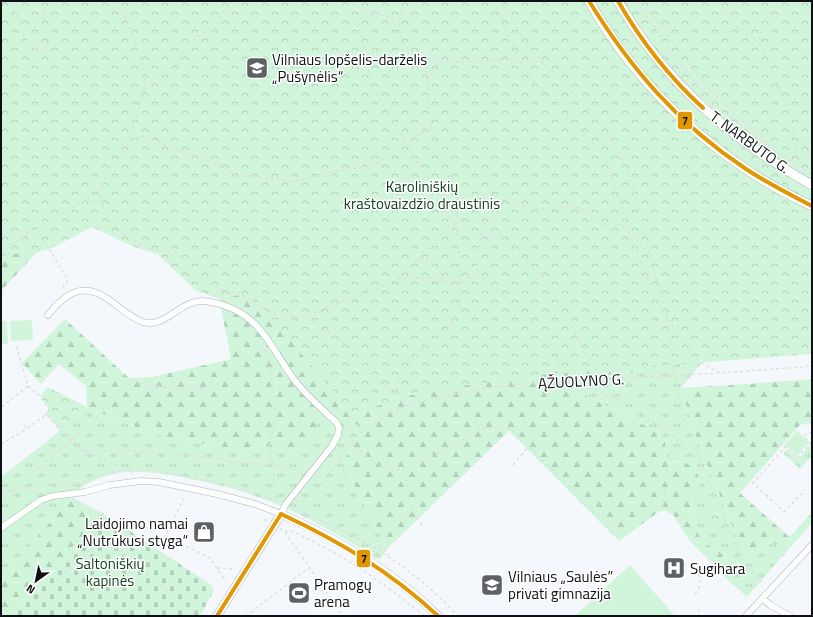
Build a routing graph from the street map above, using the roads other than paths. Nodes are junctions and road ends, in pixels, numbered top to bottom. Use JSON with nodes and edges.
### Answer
{"nodes":[{"id":1,"x":589,"y":1,"type":"edge"},
{"id":2,"x":618,"y":1,"type":"edge"},
{"id":3,"x":812,"y":185,"type":"edge"},
{"id":4,"x":812,"y":206,"type":"edge"},
{"id":5,"x":48,"y":315,"type":"dead end"},
{"id":6,"x":281,"y":514,"type":"junction"},
{"id":7,"x":1,"y":528,"type":"edge"},
{"id":8,"x":812,"y":545,"type":"edge"},
{"id":9,"x":763,"y":599,"type":"junction"},
{"id":10,"x":217,"y":616,"type":"edge"},
{"id":11,"x":438,"y":616,"type":"edge"},
{"id":12,"x":746,"y":616,"type":"edge"},
{"id":13,"x":790,"y":616,"type":"edge"}],
"edges":[{"from":1,"to":4,"type":"main road","name":"T. NARBUTO G."},
{"from":2,"to":3,"type":"main road","name":"T. NARBUTO G."},
{"from":5,"to":6,"type":"street"},
{"from":6,"to":7,"type":"street"},
{"from":6,"to":10,"type":"main road"},
{"from":6,"to":11,"type":"main road"},
{"from":8,"to":9,"type":"street"},
{"from":9,"to":12,"type":"street"},
{"from":9,"to":13,"type":"street"}]}
